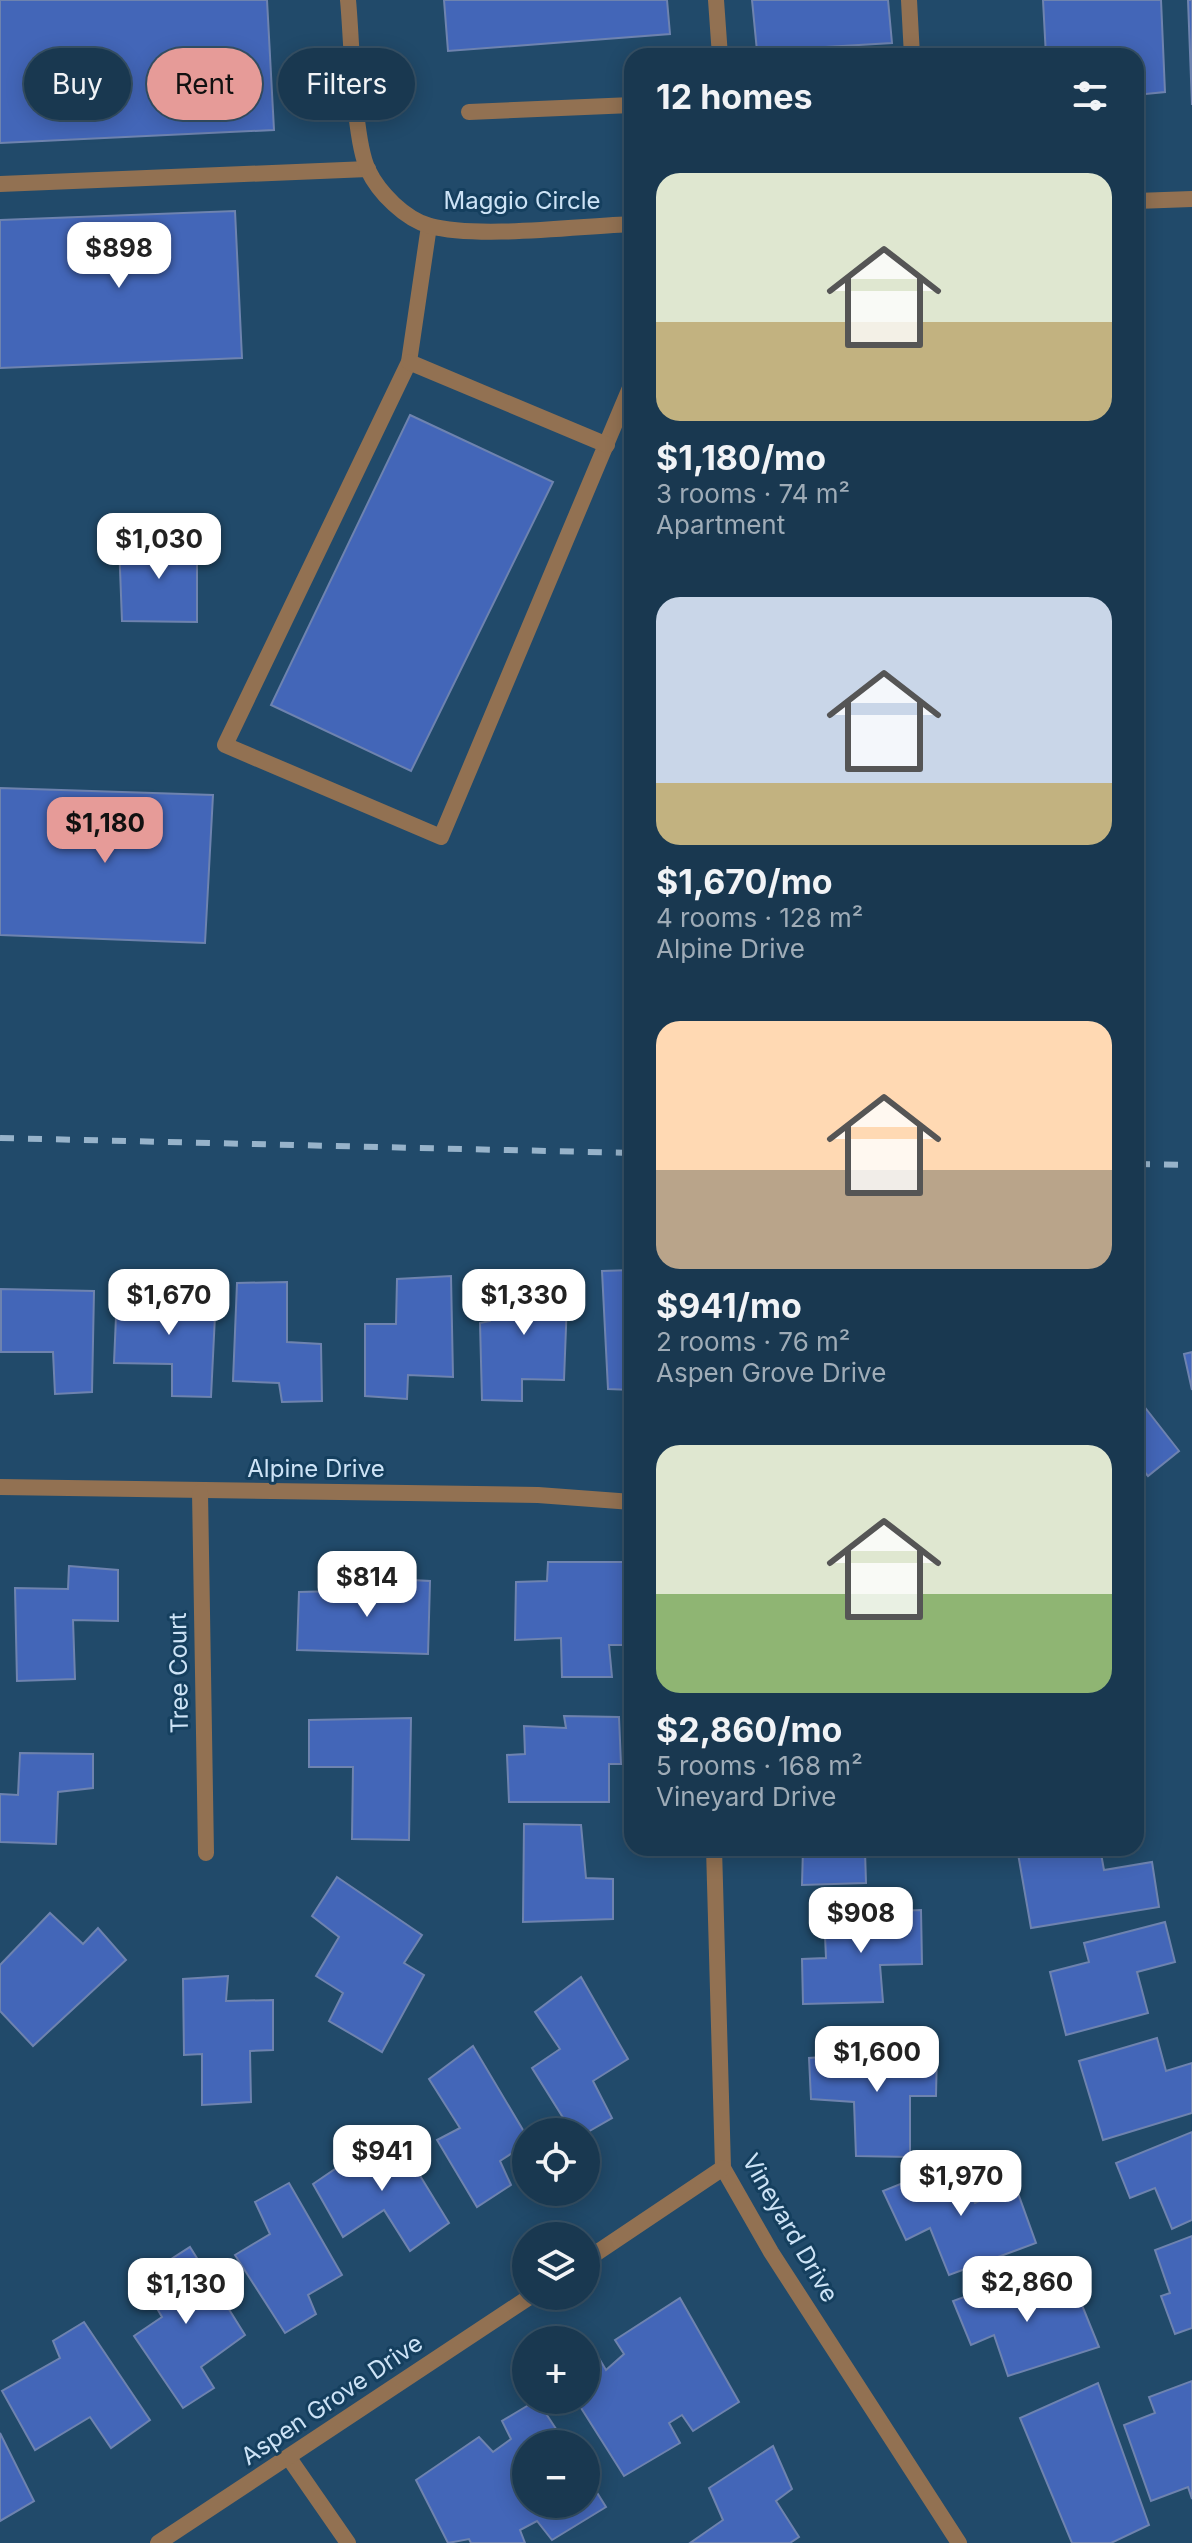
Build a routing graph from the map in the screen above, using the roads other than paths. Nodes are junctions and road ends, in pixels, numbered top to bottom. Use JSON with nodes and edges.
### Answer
{"nodes":[{"id":1,"x":348,"y":0,"type":"edge"},
{"id":2,"x":716,"y":0,"type":"edge"},
{"id":3,"x":909,"y":0,"type":"edge"},
{"id":4,"x":719,"y":48,"type":"edge"},
{"id":5,"x":912,"y":48,"type":"edge"},
{"id":6,"x":624,"y":105,"type":"edge"},
{"id":7,"x":469,"y":112,"type":"dead end"},
{"id":8,"x":368,"y":169,"type":"junction"},
{"id":9,"x":0,"y":184,"type":"edge"},
{"id":10,"x":1192,"y":199,"type":"edge"},
{"id":11,"x":1144,"y":201,"type":"edge"},
{"id":12,"x":624,"y":224,"type":"edge"},
{"id":13,"x":429,"y":226,"type":"junction"},
{"id":14,"x":409,"y":362,"type":"junction"},
{"id":15,"x":624,"y":403,"type":"edge"},
{"id":16,"x":607,"y":445,"type":"junction"},
{"id":17,"x":0,"y":1487,"type":"edge"},
{"id":18,"x":200,"y":1492,"type":"junction"},
{"id":19,"x":624,"y":1501,"type":"edge"},
{"id":20,"x":206,"y":1853,"type":"dead end"},
{"id":21,"x":714,"y":1856,"type":"edge"},
{"id":22,"x":723,"y":2168,"type":"junction"},
{"id":23,"x":600,"y":2251,"type":"edge"},
{"id":24,"x":512,"y":2309,"type":"edge"},
{"id":25,"x":289,"y":2458,"type":"junction"},
{"id":26,"x":158,"y":2543,"type":"edge"},
{"id":27,"x":348,"y":2543,"type":"edge"},
{"id":28,"x":959,"y":2543,"type":"edge"}],
"edges":[{"from":1,"to":8,"type":"street","name":"Maggio Circle"},
{"from":2,"to":4,"type":"street"},
{"from":3,"to":5,"type":"street"},
{"from":6,"to":7,"type":"street"},
{"from":8,"to":9,"type":"street"},
{"from":8,"to":13,"type":"street","name":"Maggio Circle"},
{"from":10,"to":11,"type":"street"},
{"from":12,"to":13,"type":"street","name":"Maggio Circle"},
{"from":13,"to":14,"type":"street"},
{"from":14,"to":16,"type":"street"},
{"from":14,"to":16,"type":"street"},
{"from":15,"to":16,"type":"street"},
{"from":17,"to":18,"type":"street","name":"Alpine Drive"},
{"from":18,"to":19,"type":"street","name":"Alpine Drive"},
{"from":18,"to":20,"type":"street","name":"Tree Court"},
{"from":21,"to":22,"type":"street","name":"Vineyard Drive"},
{"from":22,"to":23,"type":"street"},
{"from":22,"to":28,"type":"street","name":"Vineyard Drive"},
{"from":24,"to":25,"type":"street","name":"Aspen Grove Drive"},
{"from":25,"to":26,"type":"street","name":"Aspen Grove Drive"},
{"from":25,"to":27,"type":"street"}]}
